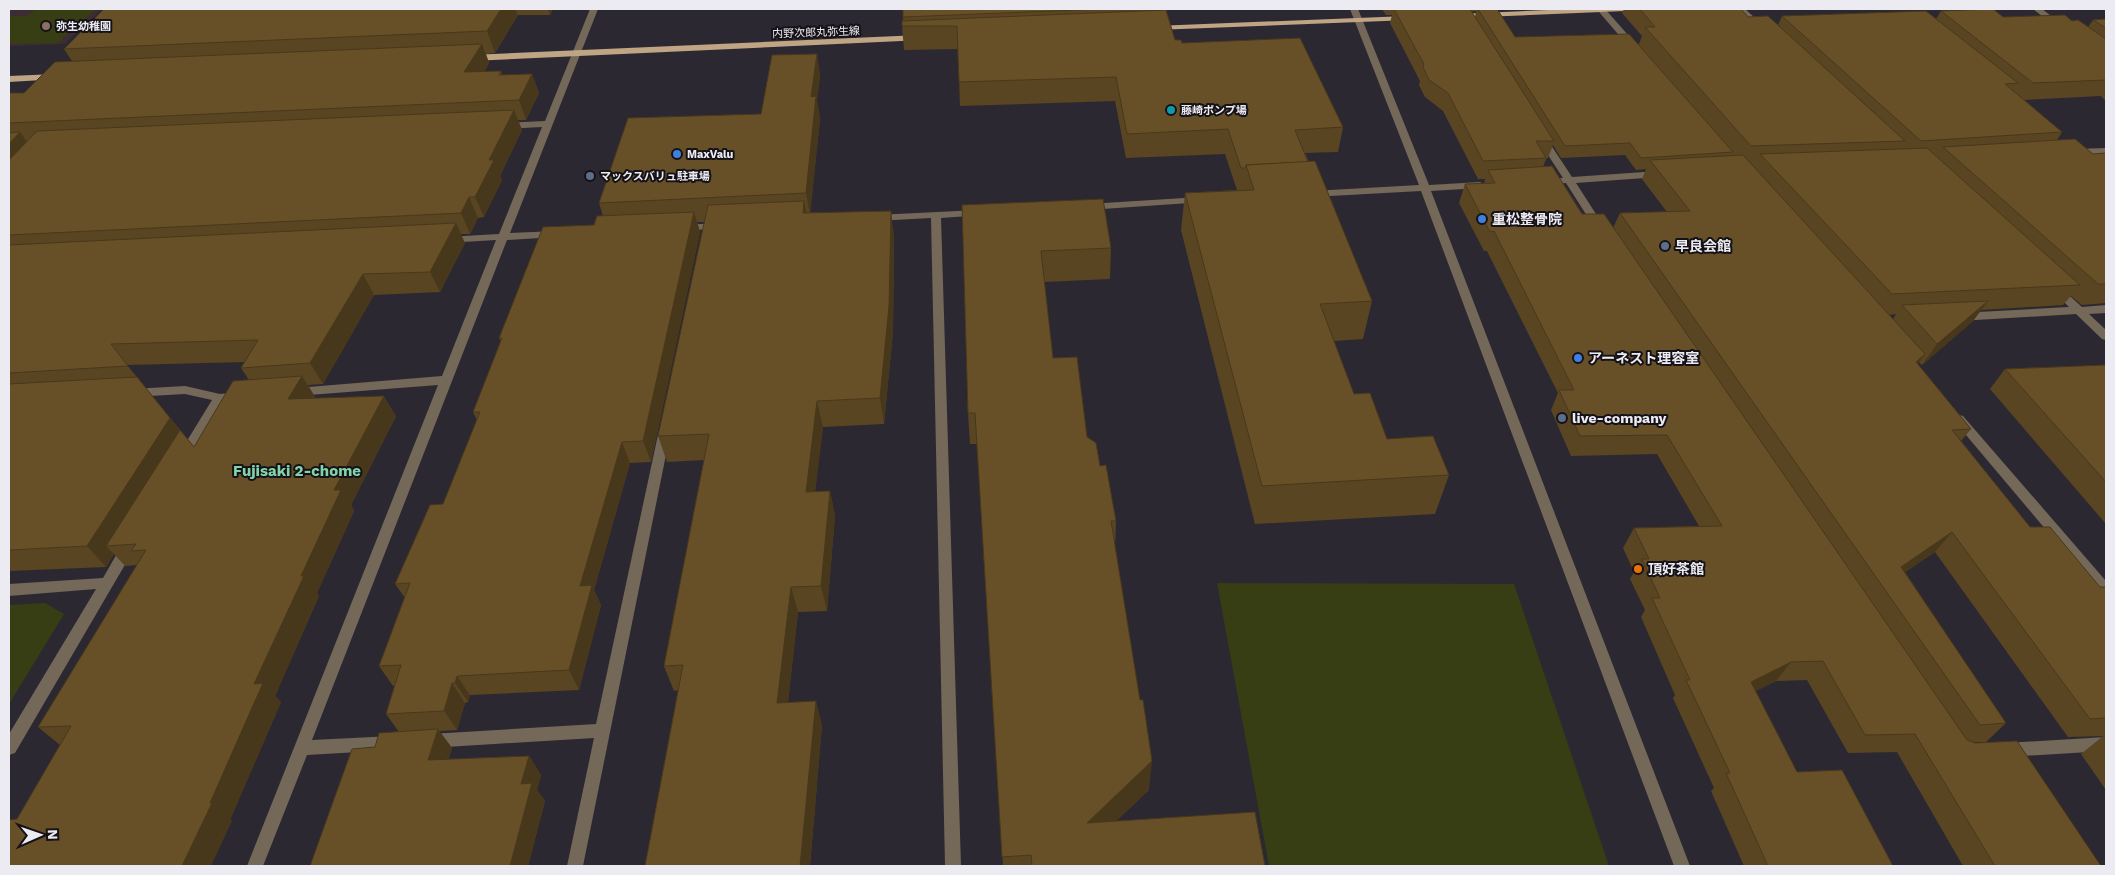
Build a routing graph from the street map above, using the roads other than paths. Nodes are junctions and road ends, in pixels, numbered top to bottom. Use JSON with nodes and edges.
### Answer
{"nodes":[{"id":1,"x":594,"y":9,"type":"edge"},
{"id":2,"x":1625,"y":9,"type":"edge"},
{"id":3,"x":1741,"y":9,"type":"edge"},
{"id":4,"x":2037,"y":9,"type":"edge"},
{"id":5,"x":1602,"y":10,"type":"edge"},
{"id":6,"x":1356,"y":14,"type":"edge"},
{"id":7,"x":1447,"y":16,"type":"edge"},
{"id":8,"x":1420,"y":17,"type":"edge"},
{"id":9,"x":1147,"y":29,"type":"edge"},
{"id":10,"x":2067,"y":30,"type":"edge"},
{"id":11,"x":1767,"y":33,"type":"edge"},
{"id":12,"x":928,"y":38,"type":"edge"},
{"id":13,"x":576,"y":53,"type":"junction"},
{"id":14,"x":1641,"y":56,"type":"edge"},
{"id":15,"x":458,"y":59,"type":"edge"},
{"id":16,"x":66,"y":76,"type":"edge"},
{"id":17,"x":9,"y":78,"type":"edge"},
{"id":18,"x":549,"y":124,"type":"junction"},
{"id":19,"x":490,"y":127,"type":"edge"},
{"id":20,"x":1537,"y":130,"type":"edge"},
{"id":21,"x":2074,"y":149,"type":"junction"},
{"id":22,"x":2106,"y":151,"type":"edge"},
{"id":23,"x":2059,"y":154,"type":"edge"},
{"id":24,"x":2092,"y":164,"type":"edge"},
{"id":25,"x":1672,"y":174,"type":"edge"},
{"id":26,"x":1568,"y":180,"type":"junction"},
{"id":27,"x":1530,"y":182,"type":"edge"},
{"id":28,"x":1493,"y":184,"type":"edge"},
{"id":29,"x":1425,"y":188,"type":"junction"},
{"id":30,"x":1300,"y":195,"type":"edge"},
{"id":31,"x":1212,"y":200,"type":"edge"},
{"id":32,"x":1074,"y":208,"type":"edge"},
{"id":33,"x":985,"y":213,"type":"edge"},
{"id":34,"x":936,"y":215,"type":"junction"},
{"id":35,"x":866,"y":219,"type":"edge"},
{"id":36,"x":728,"y":226,"type":"edge"},
{"id":37,"x":668,"y":229,"type":"edge"},
{"id":38,"x":569,"y":234,"type":"edge"},
{"id":39,"x":503,"y":237,"type":"junction"},
{"id":40,"x":1607,"y":238,"type":"edge"},
{"id":41,"x":434,"y":240,"type":"edge"},
{"id":42,"x":2050,"y":284,"type":"edge"},
{"id":43,"x":2106,"y":309,"type":"edge"},
{"id":44,"x":2080,"y":311,"type":"junction"},
{"id":45,"x":1943,"y":318,"type":"edge"},
{"id":46,"x":2106,"y":336,"type":"edge"},
{"id":47,"x":446,"y":380,"type":"junction"},
{"id":48,"x":279,"y":393,"type":"edge"},
{"id":49,"x":116,"y":394,"type":"edge"},
{"id":50,"x":250,"y":396,"type":"edge"},
{"id":51,"x":220,"y":398,"type":"junction"},
{"id":52,"x":1952,"y":411,"type":"edge"},
{"id":53,"x":667,"y":421,"type":"edge"},
{"id":54,"x":178,"y":465,"type":"edge"},
{"id":55,"x":137,"y":532,"type":"edge"},
{"id":56,"x":105,"y":583,"type":"junction"},
{"id":57,"x":9,"y":590,"type":"edge"},
{"id":58,"x":2106,"y":591,"type":"edge"},
{"id":59,"x":603,"y":731,"type":"junction"},
{"id":60,"x":2106,"y":744,"type":"edge"},
{"id":61,"x":9,"y":747,"type":"edge"},
{"id":62,"x":301,"y":748,"type":"junction"},
{"id":63,"x":1992,"y":750,"type":"edge"},
{"id":64,"x":255,"y":866,"type":"edge"},
{"id":65,"x":574,"y":866,"type":"edge"},
{"id":66,"x":953,"y":866,"type":"edge"},
{"id":67,"x":1682,"y":866,"type":"edge"}],
"edges":[{"from":1,"to":13,"type":"street"},
{"from":2,"to":5,"type":"main road"},
{"from":3,"to":11,"type":"street"},
{"from":4,"to":10,"type":"street"},
{"from":5,"to":7,"type":"main road"},
{"from":5,"to":14,"type":"street"},
{"from":6,"to":8,"type":"main road"},
{"from":6,"to":9,"type":"main road"},
{"from":6,"to":29,"type":"street"},
{"from":12,"to":13,"type":"main road","name":"内野次郎丸弥生線"},
{"from":13,"to":15,"type":"main road","name":"内野次郎丸弥生線"},
{"from":13,"to":18,"type":"street"},
{"from":16,"to":17,"type":"main road"},
{"from":18,"to":19,"type":"street"},
{"from":18,"to":39,"type":"street"},
{"from":20,"to":26,"type":"street"},
{"from":21,"to":22,"type":"street"},
{"from":21,"to":23,"type":"street"},
{"from":21,"to":24,"type":"street"},
{"from":25,"to":26,"type":"street"},
{"from":26,"to":27,"type":"street"},
{"from":26,"to":40,"type":"street"},
{"from":28,"to":29,"type":"street"},
{"from":29,"to":30,"type":"street"},
{"from":29,"to":67,"type":"street"},
{"from":31,"to":32,"type":"street"},
{"from":33,"to":34,"type":"street"},
{"from":34,"to":35,"type":"street"},
{"from":34,"to":66,"type":"street"},
{"from":36,"to":37,"type":"street"},
{"from":38,"to":39,"type":"street"},
{"from":39,"to":41,"type":"street"},
{"from":39,"to":47,"type":"street"},
{"from":42,"to":44,"type":"street"},
{"from":43,"to":44,"type":"street"},
{"from":44,"to":45,"type":"street"},
{"from":44,"to":46,"type":"street"},
{"from":47,"to":48,"type":"street"},
{"from":47,"to":62,"type":"street"},
{"from":49,"to":51,"type":"street"},
{"from":50,"to":51,"type":"street"},
{"from":51,"to":54,"type":"street"},
{"from":52,"to":58,"type":"street"},
{"from":53,"to":59,"type":"street"},
{"from":55,"to":56,"type":"street"},
{"from":56,"to":57,"type":"street"},
{"from":56,"to":61,"type":"street"},
{"from":59,"to":62,"type":"street"},
{"from":59,"to":65,"type":"street"},
{"from":60,"to":63,"type":"street"},
{"from":62,"to":64,"type":"street"}]}
